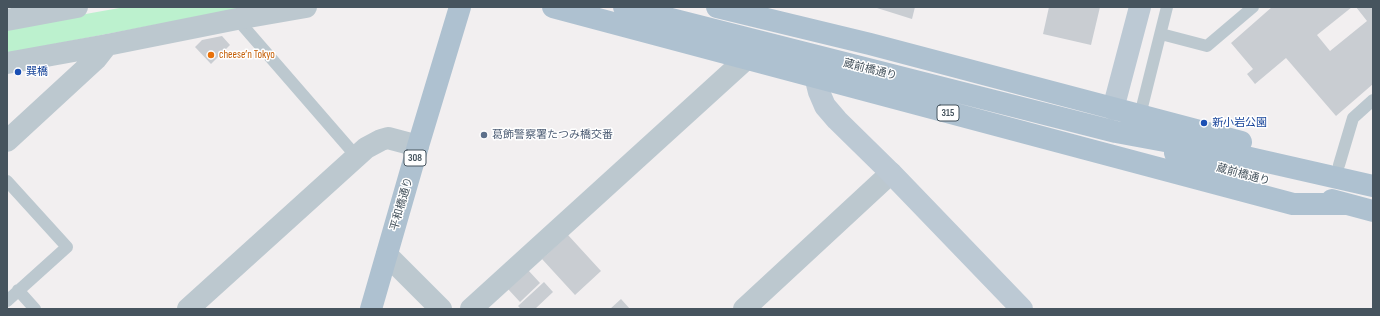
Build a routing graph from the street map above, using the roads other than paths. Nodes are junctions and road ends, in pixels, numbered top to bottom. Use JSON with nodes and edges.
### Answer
{"nodes":[{"id":1,"x":77,"y":7,"type":"edge"},
{"id":2,"x":306,"y":7,"type":"edge"},
{"id":3,"x":460,"y":7,"type":"edge"},
{"id":4,"x":552,"y":7,"type":"edge"},
{"id":5,"x":624,"y":7,"type":"edge"},
{"id":6,"x":717,"y":7,"type":"edge"},
{"id":7,"x":1140,"y":7,"type":"edge"},
{"id":8,"x":1167,"y":7,"type":"edge"},
{"id":9,"x":1253,"y":7,"type":"edge"},
{"id":10,"x":265,"y":10,"type":"edge"},
{"id":11,"x":237,"y":19,"type":"junction"},
{"id":12,"x":7,"y":20,"type":"edge"},
{"id":13,"x":1161,"y":34,"type":"junction"},
{"id":14,"x":107,"y":45,"type":"junction"},
{"id":15,"x":746,"y":59,"type":"junction"},
{"id":16,"x":7,"y":63,"type":"edge"},
{"id":17,"x":815,"y":76,"type":"junction"},
{"id":18,"x":1373,"y":100,"type":"edge"},
{"id":19,"x":1113,"y":108,"type":"junction"},
{"id":20,"x":1140,"y":115,"type":"junction"},
{"id":21,"x":1116,"y":132,"type":"junction"},
{"id":22,"x":7,"y":141,"type":"edge"},
{"id":23,"x":418,"y":146,"type":"junction"},
{"id":24,"x":356,"y":156,"type":"junction"},
{"id":25,"x":1339,"y":165,"type":"junction"},
{"id":26,"x":891,"y":173,"type":"junction"},
{"id":27,"x":7,"y":181,"type":"edge"},
{"id":28,"x":1368,"y":185,"type":"edge"},
{"id":29,"x":1346,"y":204,"type":"junction"},
{"id":30,"x":1373,"y":211,"type":"edge"},
{"id":31,"x":387,"y":255,"type":"junction"},
{"id":32,"x":18,"y":290,"type":"junction"},
{"id":33,"x":7,"y":301,"type":"edge"},
{"id":34,"x":1020,"y":308,"type":"edge"},
{"id":35,"x":35,"y":309,"type":"edge"},
{"id":36,"x":188,"y":309,"type":"edge"},
{"id":37,"x":371,"y":309,"type":"edge"},
{"id":38,"x":441,"y":309,"type":"edge"},
{"id":39,"x":471,"y":309,"type":"edge"},
{"id":40,"x":744,"y":309,"type":"edge"}],
"edges":[{"from":1,"to":12,"type":"street"},
{"from":2,"to":10,"type":"street"},
{"from":3,"to":23,"type":"main road","name":"平和橋通り","number":"308"},
{"from":4,"to":15,"type":"main road","number":"315"},
{"from":5,"to":21,"type":"main road","name":"蔵前橋通り","number":"315"},
{"from":6,"to":19,"type":"main road","number":"315"},
{"from":7,"to":19,"type":"street"},
{"from":8,"to":13,"type":"lane"},
{"from":9,"to":13,"type":"lane"},
{"from":10,"to":11,"type":"street"},
{"from":11,"to":14,"type":"street"},
{"from":11,"to":24,"type":"lane"},
{"from":13,"to":20,"type":"lane"},
{"from":14,"to":16,"type":"street"},
{"from":14,"to":22,"type":"street"},
{"from":15,"to":17,"type":"main road","number":"315"},
{"from":15,"to":39,"type":"street"},
{"from":17,"to":26,"type":"street"},
{"from":17,"to":29,"type":"main road","number":"315"},
{"from":18,"to":25,"type":"lane"},
{"from":19,"to":20,"type":"main road","number":"315"},
{"from":20,"to":25,"type":"main road","number":"315"},
{"from":21,"to":28,"type":"main road","name":"蔵前橋通り","number":"315"},
{"from":21,"to":29,"type":"main road","name":"蔵前橋通り","number":"315"},
{"from":23,"to":24,"type":"street"},
{"from":23,"to":31,"type":"main road","name":"平和橋通り","number":"308"},
{"from":24,"to":36,"type":"street"},
{"from":25,"to":28,"type":"main road","number":"315"},
{"from":26,"to":34,"type":"street"},
{"from":26,"to":40,"type":"street"},
{"from":27,"to":32,"type":"lane"},
{"from":29,"to":30,"type":"main road","name":"蔵前橋通り","number":"315"},
{"from":31,"to":37,"type":"main road","name":"平和橋通り","number":"308"},
{"from":31,"to":38,"type":"street"},
{"from":32,"to":33,"type":"lane"},
{"from":32,"to":35,"type":"lane"}]}
